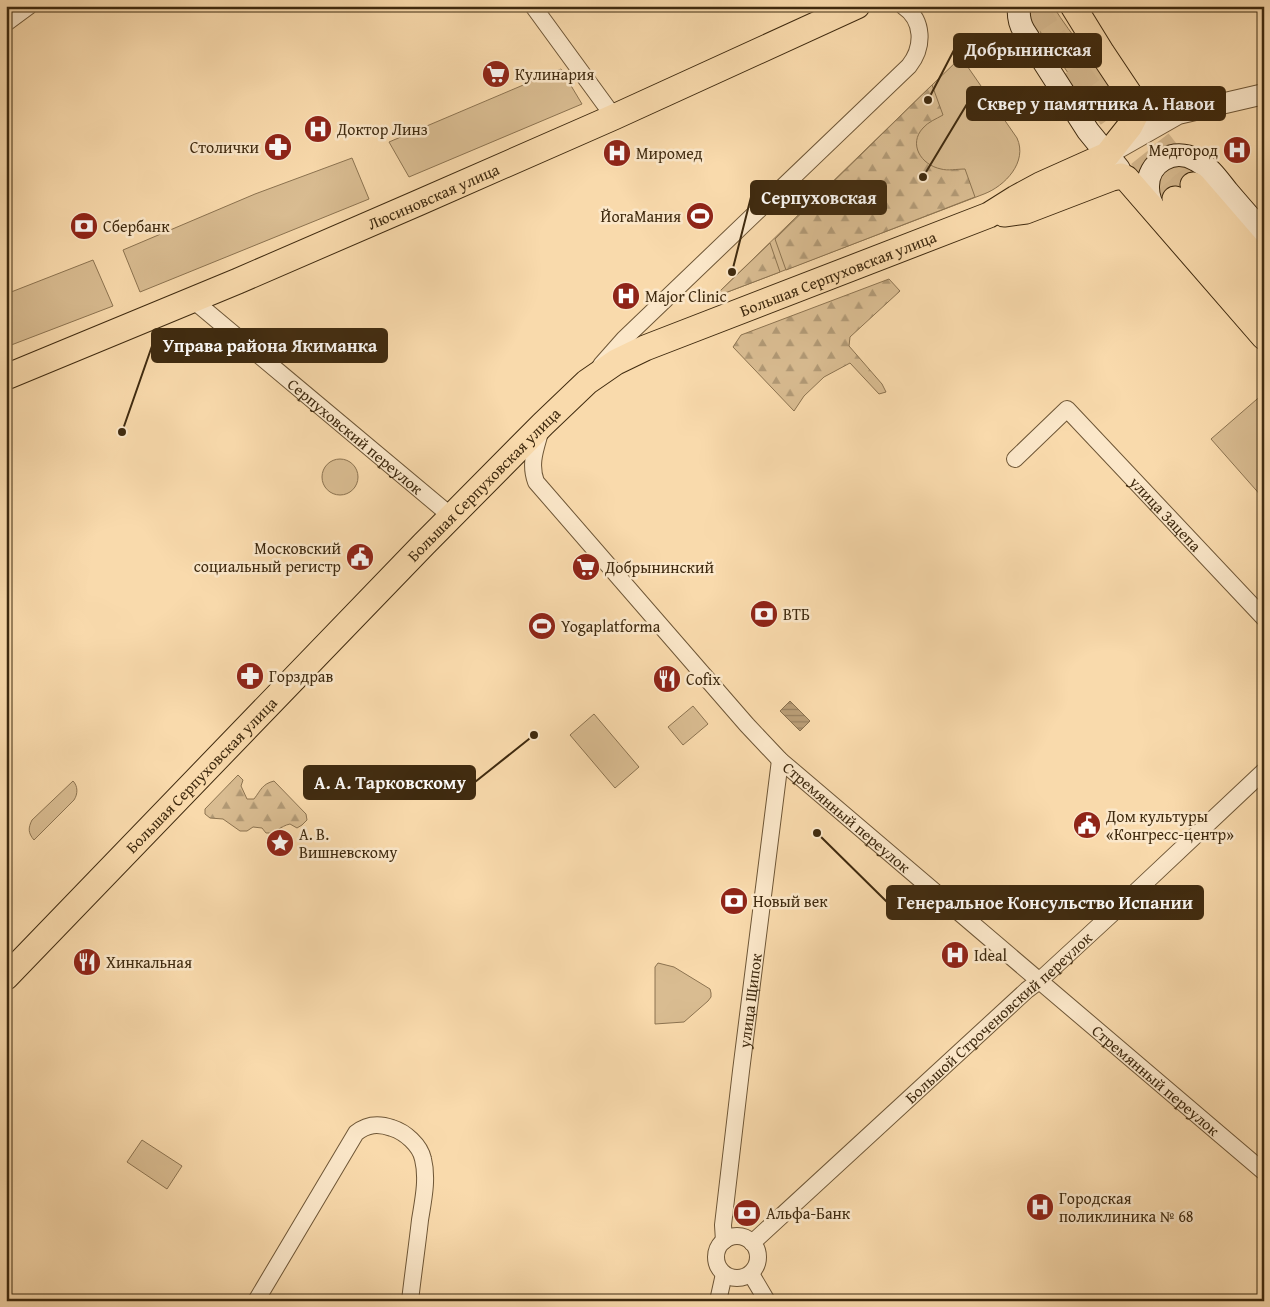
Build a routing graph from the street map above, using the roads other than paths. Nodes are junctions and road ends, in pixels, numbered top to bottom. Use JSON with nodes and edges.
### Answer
{"nodes":[{"id":1,"x":29,"y":6,"type":"edge"},
{"id":2,"x":533,"y":6,"type":"edge"},
{"id":3,"x":857,"y":6,"type":"edge"},
{"id":4,"x":903,"y":6,"type":"edge"},
{"id":5,"x":1019,"y":6,"type":"edge"},
{"id":6,"x":1073,"y":6,"type":"edge"},
{"id":7,"x":6,"y":22,"type":"edge"},
{"id":8,"x":1264,"y":94,"type":"edge"},
{"id":9,"x":614,"y":117,"type":"junction"},
{"id":10,"x":1107,"y":155,"type":"junction"},
{"id":11,"x":1126,"y":178,"type":"junction"},
{"id":12,"x":1175,"y":199,"type":"junction"},
{"id":13,"x":989,"y":215,"type":"junction"},
{"id":14,"x":1264,"y":233,"type":"edge"},
{"id":15,"x":1264,"y":267,"type":"edge"},
{"id":16,"x":193,"y":300,"type":"junction"},
{"id":17,"x":1264,"y":303,"type":"edge"},
{"id":18,"x":1264,"y":336,"type":"edge"},
{"id":19,"x":6,"y":377,"type":"edge"},
{"id":20,"x":587,"y":382,"type":"junction"},
{"id":21,"x":543,"y":424,"type":"junction"},
{"id":22,"x":1015,"y":459,"type":"dead end"},
{"id":23,"x":451,"y":516,"type":"junction"},
{"id":24,"x":1264,"y":618,"type":"edge"},
{"id":25,"x":780,"y":760,"type":"junction"},
{"id":26,"x":1264,"y":771,"type":"edge"},
{"id":27,"x":6,"y":977,"type":"edge"},
{"id":28,"x":1039,"y":980,"type":"junction"},
{"id":29,"x":1264,"y":1172,"type":"edge"},
{"id":30,"x":724,"y":1241,"type":"junction"},
{"id":31,"x":752,"y":1243,"type":"junction"},
{"id":32,"x":724,"y":1274,"type":"junction"},
{"id":33,"x":751,"y":1274,"type":"junction"},
{"id":34,"x":256,"y":1301,"type":"edge"},
{"id":35,"x":410,"y":1301,"type":"edge"},
{"id":36,"x":718,"y":1301,"type":"edge"},
{"id":37,"x":768,"y":1301,"type":"edge"}],
"edges":[{"from":1,"to":7,"type":"street"},
{"from":2,"to":9,"type":"street"},
{"from":3,"to":9,"type":"main road","name":"Люсиновская улица"},
{"from":4,"to":20,"type":"street"},
{"from":5,"to":10,"type":"main road"},
{"from":6,"to":10,"type":"main road"},
{"from":8,"to":10,"type":"street"},
{"from":9,"to":16,"type":"main road","name":"Люсиновская улица"},
{"from":10,"to":11,"type":"main road"},
{"from":10,"to":13,"type":"main road","name":"Большая Серпуховская улица"},
{"from":11,"to":12,"type":"main road"},
{"from":11,"to":13,"type":"main road"},
{"from":12,"to":14,"type":"main road"},
{"from":12,"to":15,"type":"main road"},
{"from":12,"to":17,"type":"main road"},
{"from":12,"to":18,"type":"main road"},
{"from":13,"to":20,"type":"main road","name":"Большая Серпуховская улица"},
{"from":16,"to":19,"type":"main road","name":"Люсиновская улица"},
{"from":16,"to":23,"type":"street","name":"Серпуховский переулок"},
{"from":20,"to":21,"type":"main road","name":"Большая Серпуховская улица"},
{"from":21,"to":23,"type":"main road","name":"Большая Серпуховская улица"},
{"from":21,"to":25,"type":"street","name":"Стремянный переулок"},
{"from":22,"to":24,"type":"street","name":"улица Зацепа"},
{"from":23,"to":27,"type":"main road","name":"Большая Серпуховская улица"},
{"from":25,"to":28,"type":"street","name":"Стремянный переулок"},
{"from":25,"to":30,"type":"street","name":"улица Щипок"},
{"from":26,"to":28,"type":"street","name":"Большой Строченовский переулок"},
{"from":28,"to":29,"type":"street","name":"Стремянный переулок"},
{"from":28,"to":31,"type":"street","name":"Большой Строченовский переулок"},
{"from":30,"to":31,"type":"street"},
{"from":30,"to":32,"type":"street"},
{"from":31,"to":33,"type":"street"},
{"from":32,"to":33,"type":"street"},
{"from":32,"to":36,"type":"street"},
{"from":33,"to":37,"type":"street"},
{"from":34,"to":35,"type":"street"}]}
